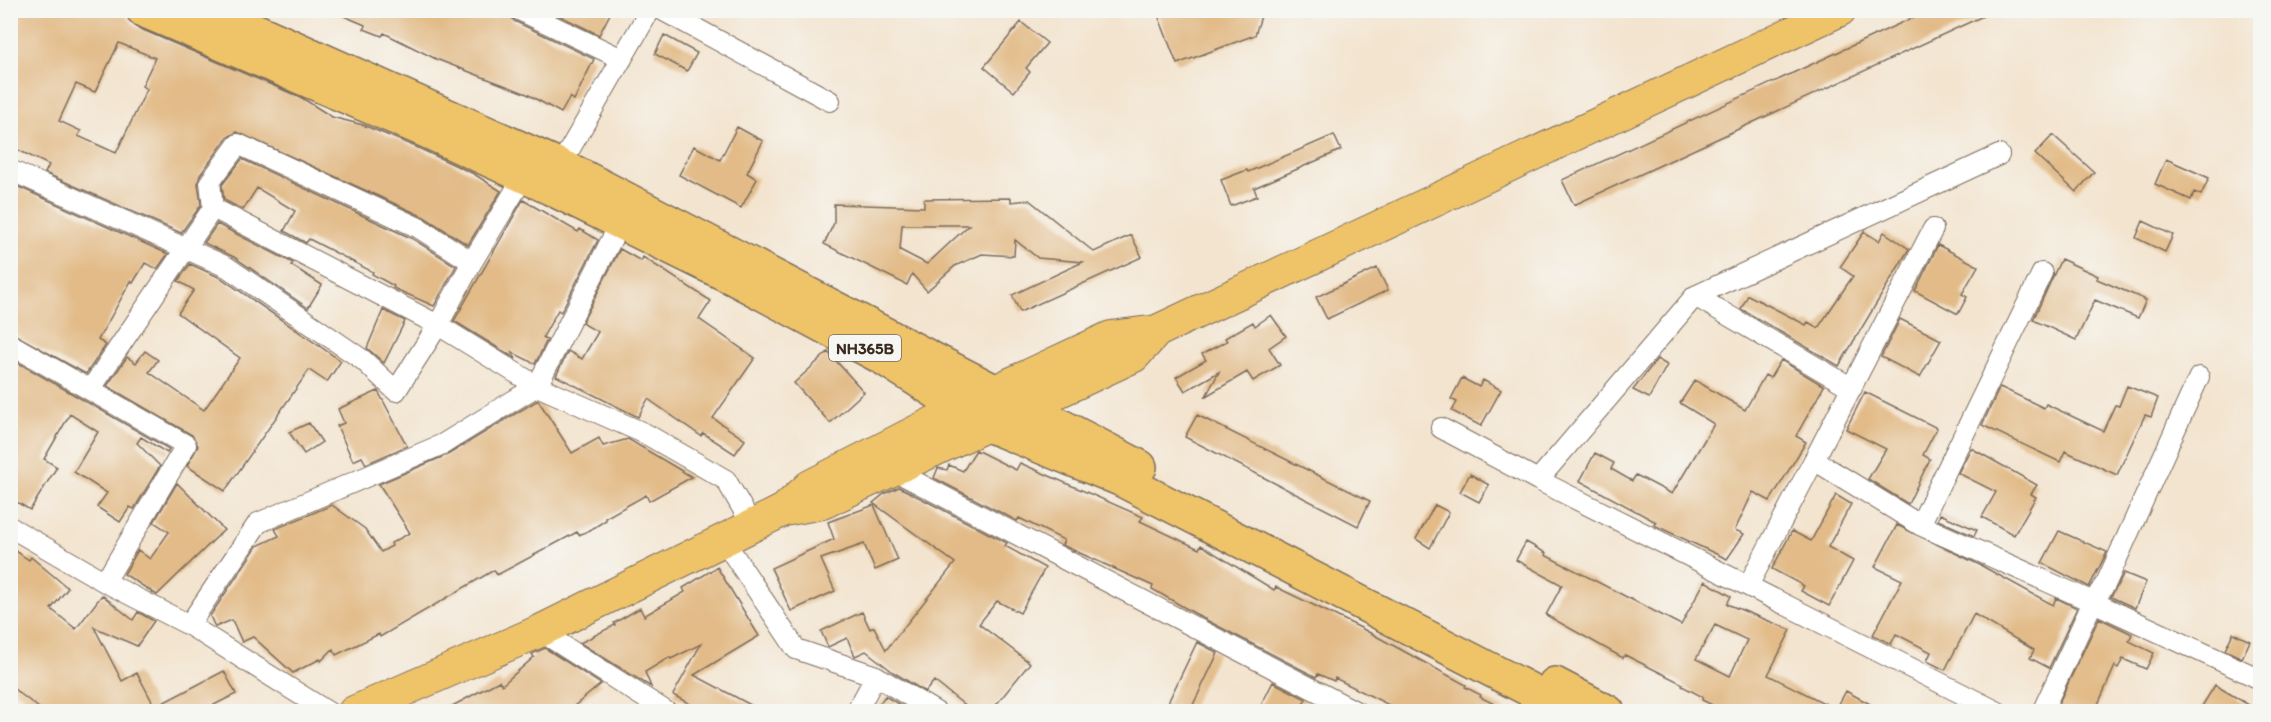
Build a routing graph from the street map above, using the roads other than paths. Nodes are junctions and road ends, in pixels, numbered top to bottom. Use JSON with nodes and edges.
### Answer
{"nodes":[{"id":1,"x":143,"y":10,"type":"edge"},
{"id":2,"x":210,"y":10,"type":"edge"},
{"id":3,"x":519,"y":10,"type":"edge"},
{"id":4,"x":650,"y":10,"type":"edge"},
{"id":5,"x":662,"y":10,"type":"edge"},
{"id":6,"x":1840,"y":10,"type":"edge"},
{"id":7,"x":622,"y":59,"type":"junction"},
{"id":8,"x":830,"y":101,"type":"dead end"},
{"id":9,"x":1999,"y":155,"type":"dead end"},
{"id":10,"x":560,"y":166,"type":"junction"},
{"id":11,"x":10,"y":170,"type":"edge"},
{"id":12,"x":524,"y":176,"type":"junction"},
{"id":13,"x":213,"y":208,"type":"junction"},
{"id":14,"x":620,"y":223,"type":"junction"},
{"id":15,"x":1934,"y":230,"type":"dead end"},
{"id":16,"x":184,"y":250,"type":"junction"},
{"id":17,"x":472,"y":262,"type":"junction"},
{"id":18,"x":2042,"y":273,"type":"dead end"},
{"id":19,"x":1695,"y":296,"type":"junction"},
{"id":20,"x":438,"y":325,"type":"junction"},
{"id":21,"x":1157,"y":331,"type":"junction"},
{"id":22,"x":10,"y":344,"type":"edge"},
{"id":23,"x":2199,"y":377,"type":"dead end"},
{"id":24,"x":537,"y":386,"type":"junction"},
{"id":25,"x":1852,"y":388,"type":"junction"},
{"id":26,"x":90,"y":390,"type":"junction"},
{"id":27,"x":995,"y":391,"type":"junction"},
{"id":28,"x":1026,"y":407,"type":"junction"},
{"id":29,"x":975,"y":417,"type":"junction"},
{"id":30,"x":1441,"y":428,"type":"dead end"},
{"id":31,"x":1814,"y":460,"type":"junction"},
{"id":32,"x":893,"y":470,"type":"junction"},
{"id":33,"x":1538,"y":480,"type":"junction"},
{"id":34,"x":784,"y":510,"type":"junction"},
{"id":35,"x":752,"y":525,"type":"junction"},
{"id":36,"x":1920,"y":525,"type":"junction"},
{"id":37,"x":10,"y":527,"type":"edge"},
{"id":38,"x":723,"y":539,"type":"junction"},
{"id":39,"x":105,"y":582,"type":"junction"},
{"id":40,"x":1749,"y":584,"type":"junction"},
{"id":41,"x":2093,"y":602,"type":"junction"},
{"id":42,"x":189,"y":625,"type":"junction"},
{"id":43,"x":540,"y":631,"type":"junction"},
{"id":44,"x":876,"y":676,"type":"junction"},
{"id":45,"x":2260,"y":679,"type":"edge"},
{"id":46,"x":328,"y":711,"type":"edge"},
{"id":47,"x":354,"y":711,"type":"edge"},
{"id":48,"x":667,"y":711,"type":"edge"},
{"id":49,"x":856,"y":711,"type":"edge"},
{"id":50,"x":936,"y":711,"type":"edge"},
{"id":51,"x":1357,"y":711,"type":"edge"},
{"id":52,"x":1573,"y":711,"type":"edge"},
{"id":53,"x":1608,"y":711,"type":"edge"},
{"id":54,"x":1998,"y":711,"type":"edge"},
{"id":55,"x":2042,"y":711,"type":"edge"}],
"edges":[{"from":1,"to":12,"type":"highway","number":"NH365B"},
{"from":2,"to":10,"type":"highway","number":"NH365B"},
{"from":3,"to":7,"type":"street"},
{"from":4,"to":7,"type":"street"},
{"from":5,"to":8,"type":"street"},
{"from":6,"to":21,"type":"main road"},
{"from":7,"to":10,"type":"street"},
{"from":9,"to":19,"type":"street"},
{"from":10,"to":27,"type":"highway","number":"NH365B"},
{"from":11,"to":16,"type":"street"},
{"from":12,"to":14,"type":"highway","number":"NH365B"},
{"from":12,"to":17,"type":"street"},
{"from":13,"to":16,"type":"street"},
{"from":13,"to":17,"type":"street"},
{"from":13,"to":20,"type":"street"},
{"from":14,"to":24,"type":"street"},
{"from":14,"to":29,"type":"highway","number":"NH365B"},
{"from":15,"to":25,"type":"street"},
{"from":16,"to":20,"type":"street"},
{"from":16,"to":26,"type":"street"},
{"from":17,"to":20,"type":"street"},
{"from":18,"to":36,"type":"street"},
{"from":19,"to":25,"type":"street"},
{"from":19,"to":33,"type":"street"},
{"from":20,"to":24,"type":"street"},
{"from":21,"to":27,"type":"main road"},
{"from":21,"to":28,"type":"main road"},
{"from":22,"to":26,"type":"street"},
{"from":23,"to":41,"type":"street"},
{"from":24,"to":35,"type":"street"},
{"from":24,"to":42,"type":"street"},
{"from":25,"to":31,"type":"street"},
{"from":26,"to":39,"type":"street"},
{"from":27,"to":28,"type":"highway","number":"NH365B"},
{"from":27,"to":29,"type":"main road"},
{"from":28,"to":29,"type":"main road"},
{"from":28,"to":53,"type":"highway","number":"NH365B"},
{"from":29,"to":32,"type":"main road"},
{"from":29,"to":34,"type":"main road"},
{"from":29,"to":52,"type":"highway","number":"NH365B"},
{"from":30,"to":33,"type":"street"},
{"from":31,"to":36,"type":"street"},
{"from":31,"to":40,"type":"street"},
{"from":32,"to":34,"type":"main road"},
{"from":32,"to":51,"type":"street"},
{"from":33,"to":40,"type":"street"},
{"from":34,"to":35,"type":"main road"},
{"from":35,"to":38,"type":"main road"},
{"from":36,"to":41,"type":"street"},
{"from":37,"to":39,"type":"street"},
{"from":38,"to":43,"type":"main road"},
{"from":38,"to":44,"type":"street"},
{"from":39,"to":42,"type":"street"},
{"from":40,"to":54,"type":"street"},
{"from":41,"to":45,"type":"street"},
{"from":41,"to":55,"type":"street"},
{"from":42,"to":46,"type":"street"},
{"from":43,"to":47,"type":"main road"},
{"from":43,"to":48,"type":"street"},
{"from":44,"to":49,"type":"street"},
{"from":44,"to":50,"type":"street"}]}
